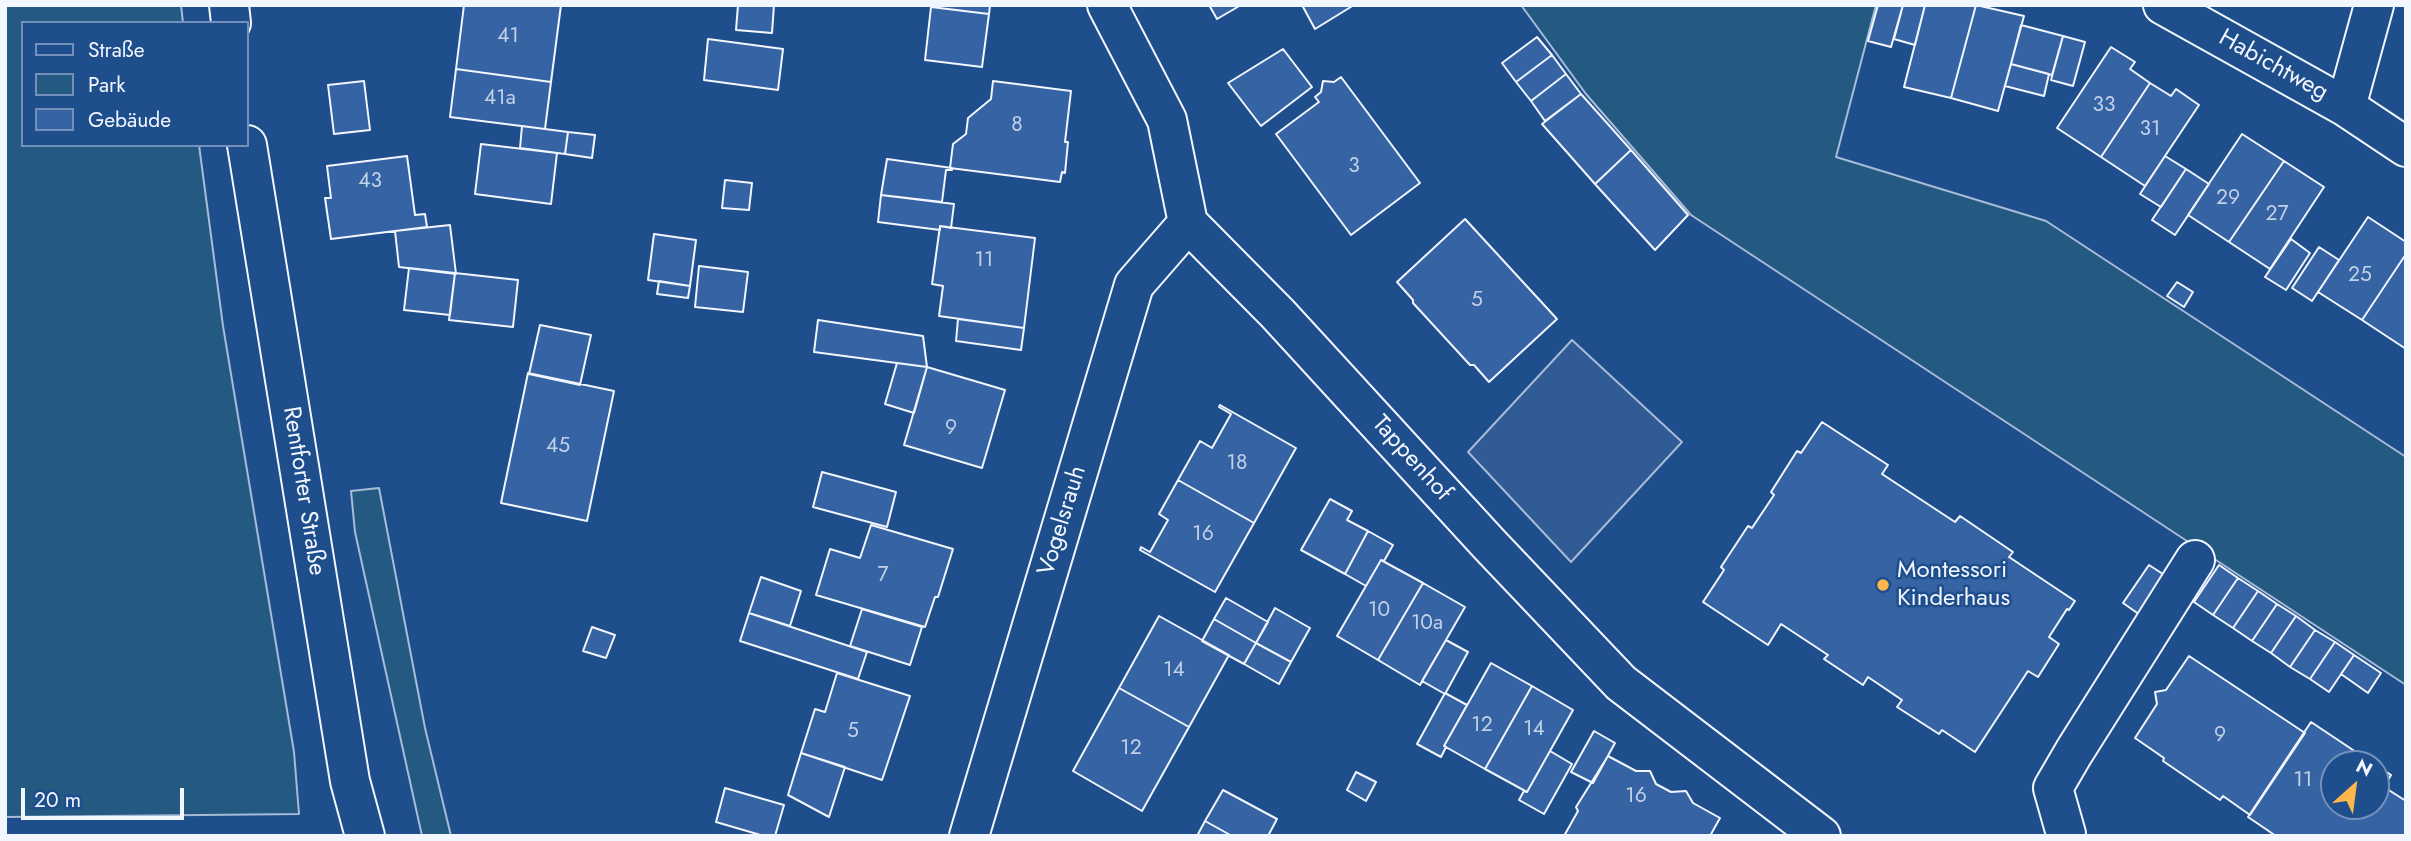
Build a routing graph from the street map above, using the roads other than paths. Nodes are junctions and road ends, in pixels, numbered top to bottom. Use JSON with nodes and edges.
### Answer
{"nodes":[{"id":1,"x":1107,"y":5,"type":"edge"},
{"id":2,"x":2164,"y":5,"type":"edge"},
{"id":3,"x":2374,"y":5,"type":"edge"},
{"id":4,"x":2346,"y":107,"type":"junction"},
{"id":5,"x":247,"y":147,"type":"edge"},
{"id":6,"x":2406,"y":147,"type":"edge"},
{"id":7,"x":1188,"y":223,"type":"junction"},
{"id":8,"x":2195,"y":560,"type":"dead end"},
{"id":9,"x":2066,"y":835,"type":"edge"},
{"id":10,"x":365,"y":836,"type":"edge"},
{"id":11,"x":969,"y":836,"type":"edge"},
{"id":12,"x":1821,"y":836,"type":"edge"}],
"edges":[{"from":1,"to":7,"type":"street"},
{"from":2,"to":4,"type":"street","name":"Habichtweg"},
{"from":3,"to":4,"type":"street","name":"Habichtweg"},
{"from":4,"to":6,"type":"street","name":"Habichtweg"},
{"from":5,"to":10,"type":"street","name":"Rentforter Straße"},
{"from":7,"to":11,"type":"street","name":"Vogelsrauh"},
{"from":7,"to":12,"type":"street","name":"Tappenhof"},
{"from":8,"to":9,"type":"street"}]}
